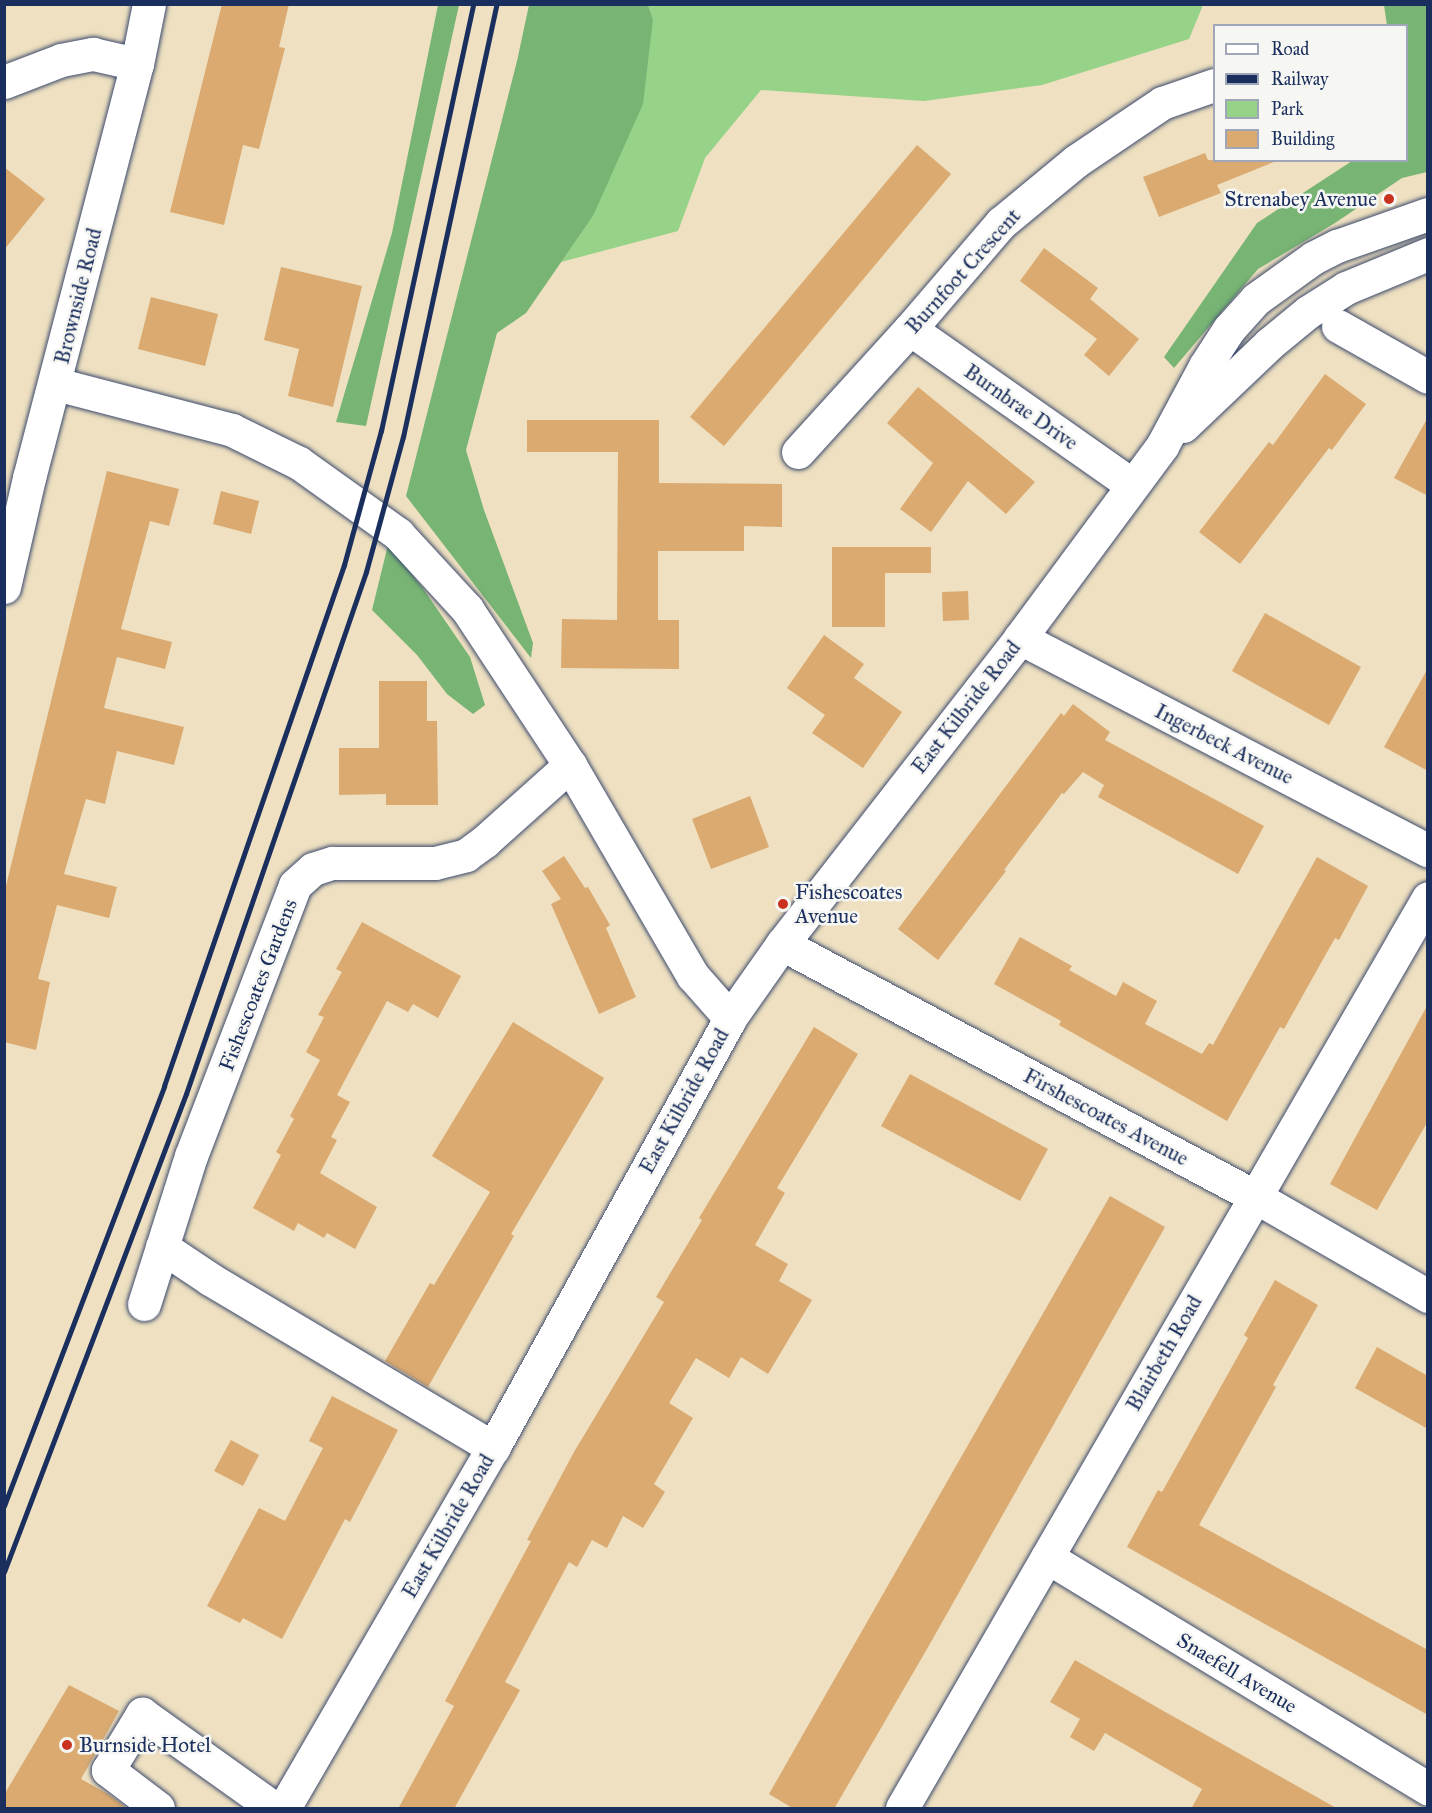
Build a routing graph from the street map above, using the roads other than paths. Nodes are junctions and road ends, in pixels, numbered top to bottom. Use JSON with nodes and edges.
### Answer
{"nodes":[{"id":1,"x":149,"y":4,"type":"edge"},
{"id":2,"x":137,"y":64,"type":"junction"},
{"id":3,"x":4,"y":82,"type":"edge"},
{"id":4,"x":1213,"y":86,"type":"edge"},
{"id":5,"x":1428,"y":214,"type":"edge"},
{"id":6,"x":1428,"y":254,"type":"edge"},
{"id":7,"x":1338,"y":326,"type":"dead end"},
{"id":8,"x":910,"y":329,"type":"junction"},
{"id":9,"x":1428,"y":377,"type":"edge"},
{"id":10,"x":56,"y":384,"type":"junction"},
{"id":11,"x":1162,"y":446,"type":"junction"},
{"id":12,"x":798,"y":452,"type":"dead end"},
{"id":13,"x":17,"y":482,"type":"edge"},
{"id":14,"x":1132,"y":485,"type":"junction"},
{"id":15,"x":4,"y":588,"type":"edge"},
{"id":16,"x":1020,"y":638,"type":"junction"},
{"id":17,"x":570,"y":765,"type":"junction"},
{"id":18,"x":1428,"y":850,"type":"edge"},
{"id":19,"x":1428,"y":898,"type":"edge"},
{"id":20,"x":782,"y":944,"type":"junction"},
{"id":21,"x":730,"y":1018,"type":"junction"},
{"id":22,"x":1254,"y":1196,"type":"junction"},
{"id":23,"x":162,"y":1247,"type":"junction"},
{"id":24,"x":1428,"y":1296,"type":"edge"},
{"id":25,"x":144,"y":1304,"type":"dead end"},
{"id":26,"x":493,"y":1448,"type":"junction"},
{"id":27,"x":1047,"y":1557,"type":"junction"},
{"id":28,"x":1428,"y":1789,"type":"edge"},
{"id":29,"x":158,"y":1809,"type":"edge"},
{"id":30,"x":274,"y":1809,"type":"edge"},
{"id":31,"x":284,"y":1809,"type":"edge"},
{"id":32,"x":902,"y":1809,"type":"edge"}],
"edges":[{"from":1,"to":2,"type":"street","name":"Brownside Road"},
{"from":2,"to":3,"type":"street"},
{"from":2,"to":10,"type":"street","name":"Brownside Road"},
{"from":4,"to":8,"type":"street","name":"Burnfoot Crescent"},
{"from":5,"to":11,"type":"street","name":"East Kilbride Road"},
{"from":6,"to":11,"type":"street","name":"East Kilbride Road"},
{"from":7,"to":9,"type":"street"},
{"from":8,"to":12,"type":"street","name":"Burnfoot Crescent"},
{"from":8,"to":14,"type":"street","name":"Burnbrae Drive"},
{"from":10,"to":13,"type":"street","name":"Brownside Road"},
{"from":10,"to":17,"type":"street"},
{"from":11,"to":14,"type":"street","name":"East Kilbride Road"},
{"from":13,"to":15,"type":"street","name":"Brownside Road"},
{"from":14,"to":16,"type":"street","name":"East Kilbride Road"},
{"from":16,"to":18,"type":"street","name":"Ingerbeck Avenue"},
{"from":16,"to":20,"type":"street","name":"East Kilbride Road"},
{"from":17,"to":21,"type":"street"},
{"from":17,"to":23,"type":"street","name":"Fishescoates Gardens"},
{"from":19,"to":22,"type":"street","name":"Blairbeth Road"},
{"from":20,"to":21,"type":"street","name":"East Kilbride Road"},
{"from":20,"to":22,"type":"street","name":"Firshescoates Avenue"},
{"from":21,"to":26,"type":"street","name":"East Kilbride Road"},
{"from":22,"to":24,"type":"street","name":"Firshescoates Avenue"},
{"from":22,"to":27,"type":"street","name":"Blairbeth Road"},
{"from":23,"to":25,"type":"street","name":"Fishescoates Gardens"},
{"from":23,"to":26,"type":"street"},
{"from":26,"to":31,"type":"street","name":"East Kilbride Road"},
{"from":27,"to":28,"type":"street","name":"Snaefell Avenue"},
{"from":27,"to":32,"type":"street","name":"Blairbeth Road"},
{"from":29,"to":30,"type":"street"}]}
